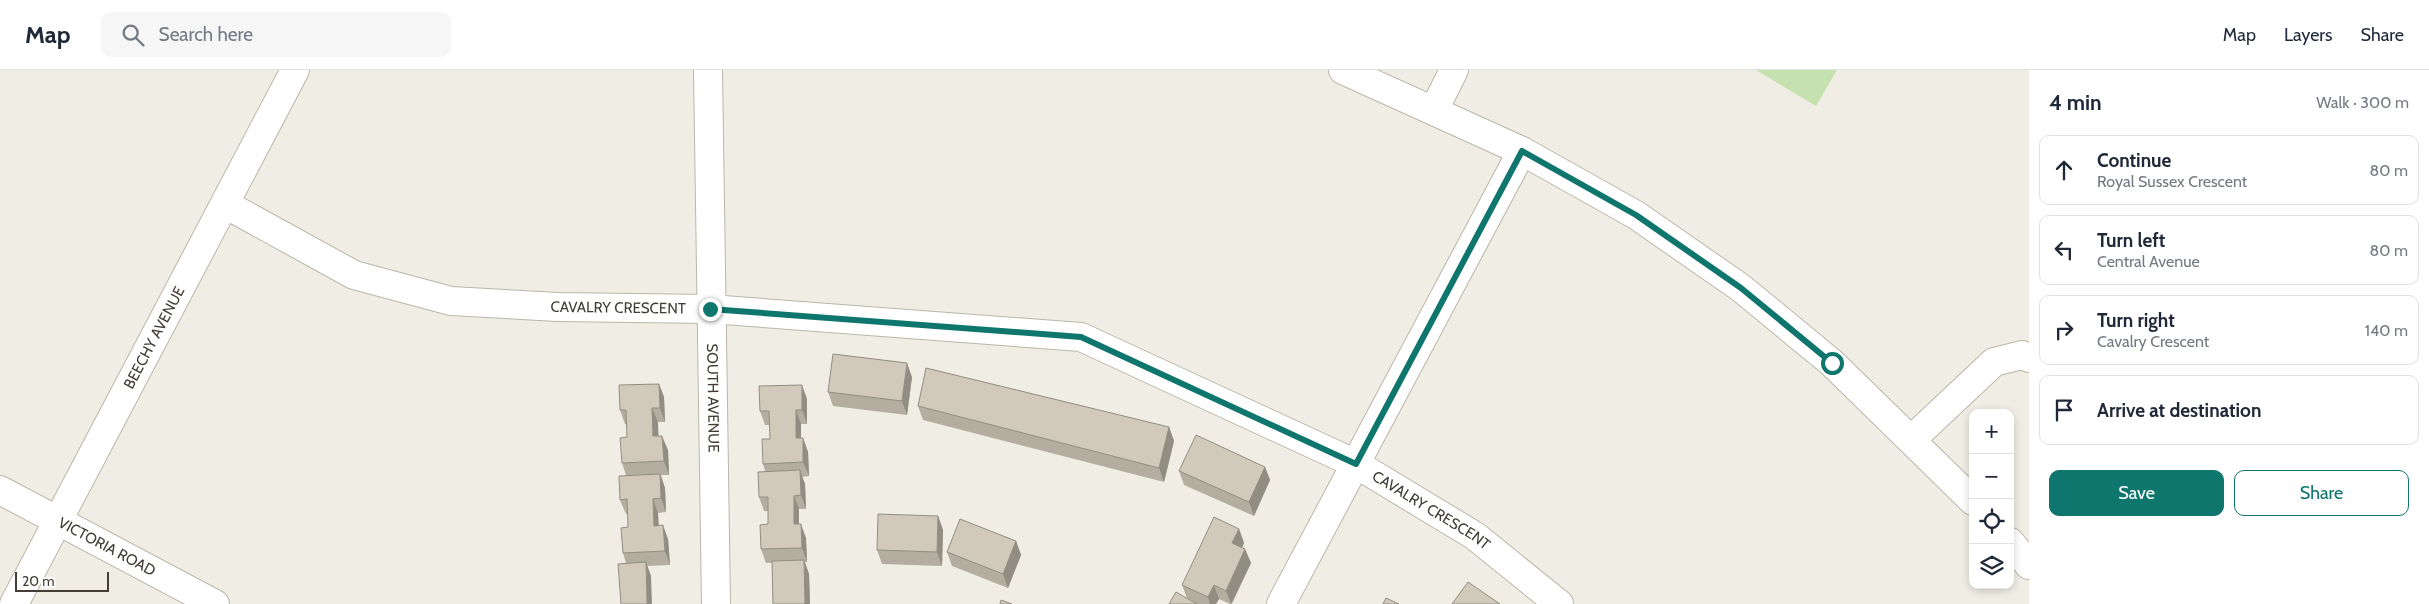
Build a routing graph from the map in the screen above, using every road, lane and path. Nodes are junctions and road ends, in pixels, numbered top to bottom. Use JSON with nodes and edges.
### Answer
{"nodes":[{"id":1,"x":295,"y":70,"type":"edge"},
{"id":2,"x":708,"y":70,"type":"edge"},
{"id":3,"x":1343,"y":70,"type":"edge"},
{"id":4,"x":1454,"y":70,"type":"edge"},
{"id":5,"x":1434,"y":110,"type":"junction"},
{"id":6,"x":1522,"y":151,"type":"junction"},
{"id":7,"x":225,"y":204,"type":"junction"},
{"id":8,"x":710,"y":309,"type":"junction"},
{"id":9,"x":2029,"y":358,"type":"edge"},
{"id":10,"x":1911,"y":440,"type":"junction"},
{"id":11,"x":1356,"y":464,"type":"junction"},
{"id":12,"x":0,"y":490,"type":"edge"},
{"id":13,"x":1970,"y":499,"type":"edge"},
{"id":14,"x":58,"y":521,"type":"junction"},
{"id":15,"x":2012,"y":544,"type":"edge"},
{"id":16,"x":2029,"y":565,"type":"edge"},
{"id":17,"x":14,"y":604,"type":"edge"},
{"id":18,"x":215,"y":604,"type":"edge"},
{"id":19,"x":716,"y":604,"type":"edge"},
{"id":20,"x":1281,"y":604,"type":"edge"},
{"id":21,"x":1559,"y":604,"type":"edge"}],
"edges":[{"from":1,"to":7,"type":"street","name":"BEECHY AVENUE"},
{"from":2,"to":8,"type":"street","name":"SOUTH AVENUE"},
{"from":3,"to":5,"type":"street"},
{"from":4,"to":5,"type":"street"},
{"from":5,"to":6,"type":"street"},
{"from":6,"to":10,"type":"street"},
{"from":6,"to":11,"type":"street"},
{"from":7,"to":8,"type":"street","name":"CAVALRY CRESCENT"},
{"from":7,"to":14,"type":"street","name":"BEECHY AVENUE"},
{"from":8,"to":11,"type":"street","name":"CAVALRY CRESCENT"},
{"from":8,"to":19,"type":"street","name":"SOUTH AVENUE"},
{"from":9,"to":10,"type":"street"},
{"from":10,"to":13,"type":"street"},
{"from":11,"to":20,"type":"street"},
{"from":11,"to":21,"type":"street","name":"CAVALRY CRESCENT"},
{"from":12,"to":14,"type":"street","name":"VICTORIA ROAD"},
{"from":14,"to":17,"type":"street","name":"BEECHY AVENUE"},
{"from":14,"to":18,"type":"street","name":"VICTORIA ROAD"},
{"from":15,"to":16,"type":"street"}]}
